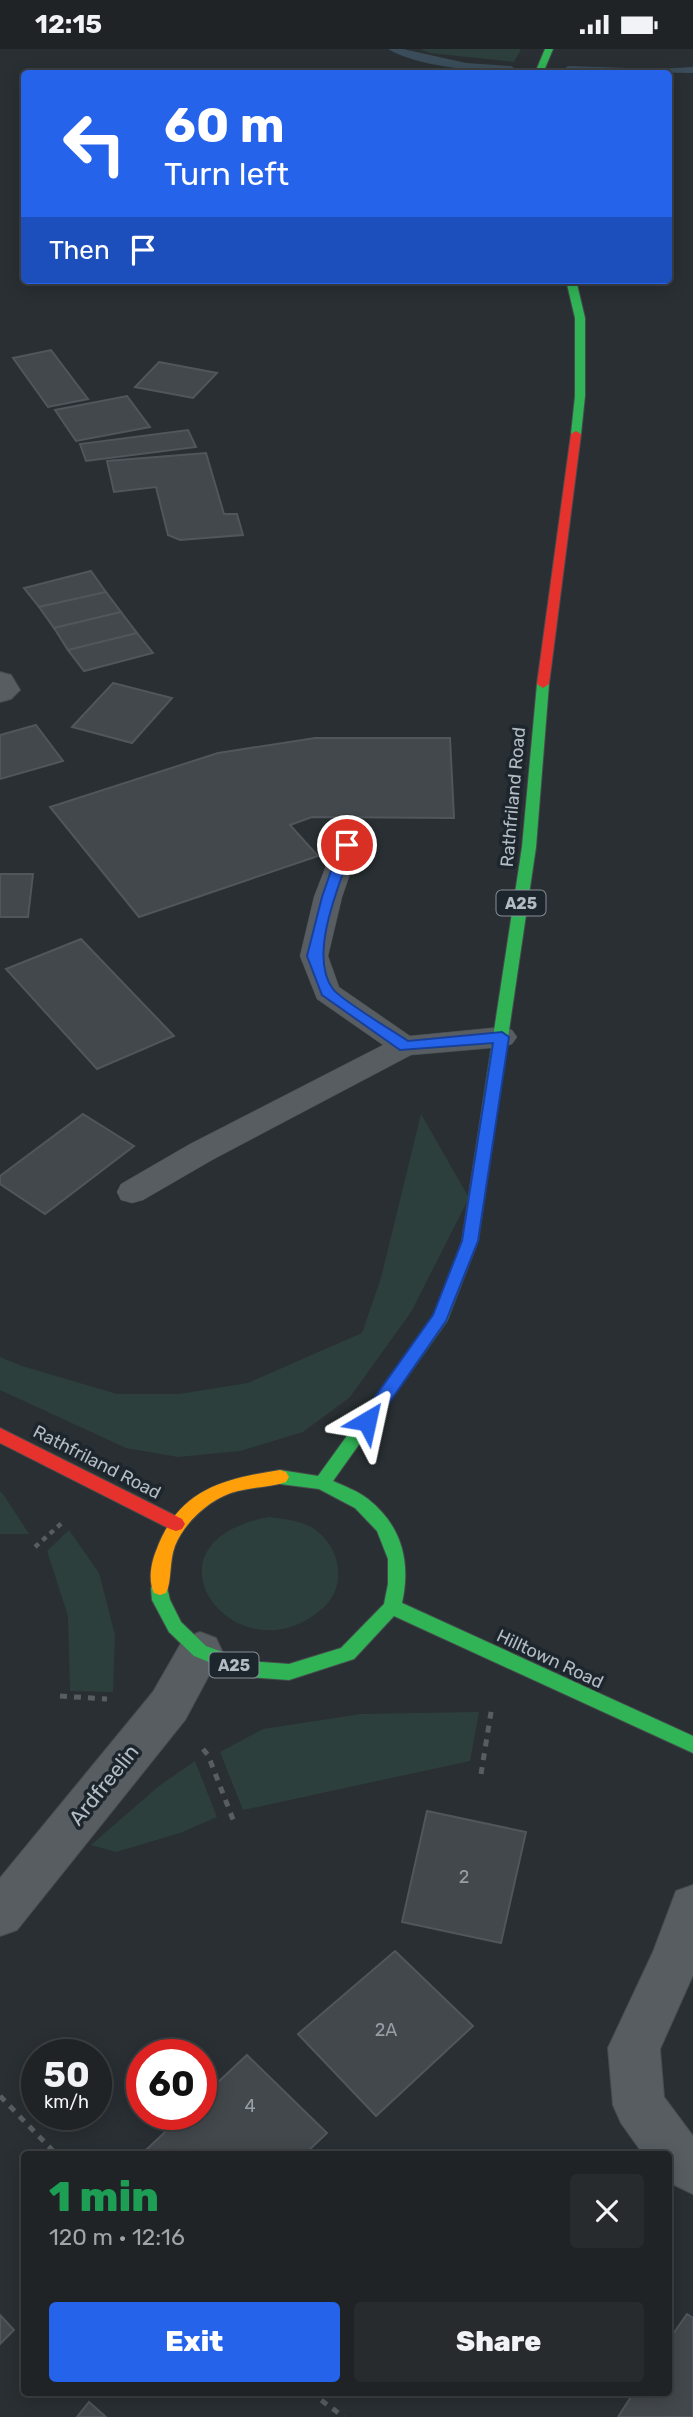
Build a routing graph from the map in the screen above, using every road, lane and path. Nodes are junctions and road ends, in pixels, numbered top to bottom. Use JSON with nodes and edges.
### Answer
{"nodes":[{"id":1,"x":549,"y":49,"type":"edge"},
{"id":2,"x":540,"y":70,"type":"edge"},
{"id":3,"x":572,"y":284,"type":"edge"},
{"id":4,"x":0,"y":681,"type":"edge"},
{"id":5,"x":0,"y":693,"type":"edge"},
{"id":6,"x":347,"y":845,"type":"dead end"},
{"id":7,"x":502,"y":1037,"type":"junction"},
{"id":8,"x":405,"y":1047,"type":"junction"},
{"id":9,"x":132,"y":1192,"type":"dead end"},
{"id":10,"x":0,"y":1435,"type":"edge"},
{"id":11,"x":322,"y":1483,"type":"junction"},
{"id":12,"x":176,"y":1524,"type":"junction"},
{"id":13,"x":392,"y":1607,"type":"junction"},
{"id":14,"x":200,"y":1651,"type":"junction"},
{"id":15,"x":501,"y":1657,"type":"junction"},
{"id":16,"x":169,"y":1706,"type":"junction"},
{"id":17,"x":693,"y":1745,"type":"edge"},
{"id":18,"x":481,"y":1774,"type":"dead end"},
{"id":19,"x":234,"y":1822,"type":"dead end"},
{"id":20,"x":693,"y":1907,"type":"edge"},
{"id":21,"x":0,"y":1914,"type":"edge"},
{"id":22,"x":0,"y":2096,"type":"edge"},
{"id":23,"x":52,"y":2151,"type":"edge"},
{"id":24,"x":672,"y":2151,"type":"edge"},
{"id":25,"x":672,"y":2152,"type":"edge"},
{"id":26,"x":693,"y":2168,"type":"edge"},
{"id":27,"x":315,"y":2396,"type":"edge"},
{"id":28,"x":344,"y":2417,"type":"edge"}],
"edges":[{"from":1,"to":2,"type":"main road"},
{"from":3,"to":7,"type":"main road","name":"Rathfriland Road","number":"A25"},
{"from":4,"to":5,"type":"street"},
{"from":6,"to":8,"type":"lane"},
{"from":7,"to":8,"type":"lane"},
{"from":7,"to":11,"type":"main road","name":"Rathfriland Road","number":"A25"},
{"from":8,"to":9,"type":"lane"},
{"from":10,"to":12,"type":"main road","name":"Rathfriland Road"},
{"from":11,"to":12,"type":"main road","number":"A25"},
{"from":11,"to":13,"type":"main road","number":"A25"},
{"from":12,"to":14,"type":"main road","number":"A25"},
{"from":13,"to":14,"type":"main road","number":"A25"},
{"from":13,"to":15,"type":"main road","name":"Hilltown Road"},
{"from":14,"to":16,"type":"street","name":"Ardfreelin"},
{"from":15,"to":17,"type":"main road","name":"Hilltown Road"},
{"from":15,"to":18,"type":"path"},
{"from":16,"to":19,"type":"path"},
{"from":16,"to":21,"type":"street","name":"Ardfreelin"},
{"from":20,"to":24,"type":"street"},
{"from":22,"to":23,"type":"path"},
{"from":25,"to":26,"type":"street"},
{"from":27,"to":28,"type":"path"}]}
